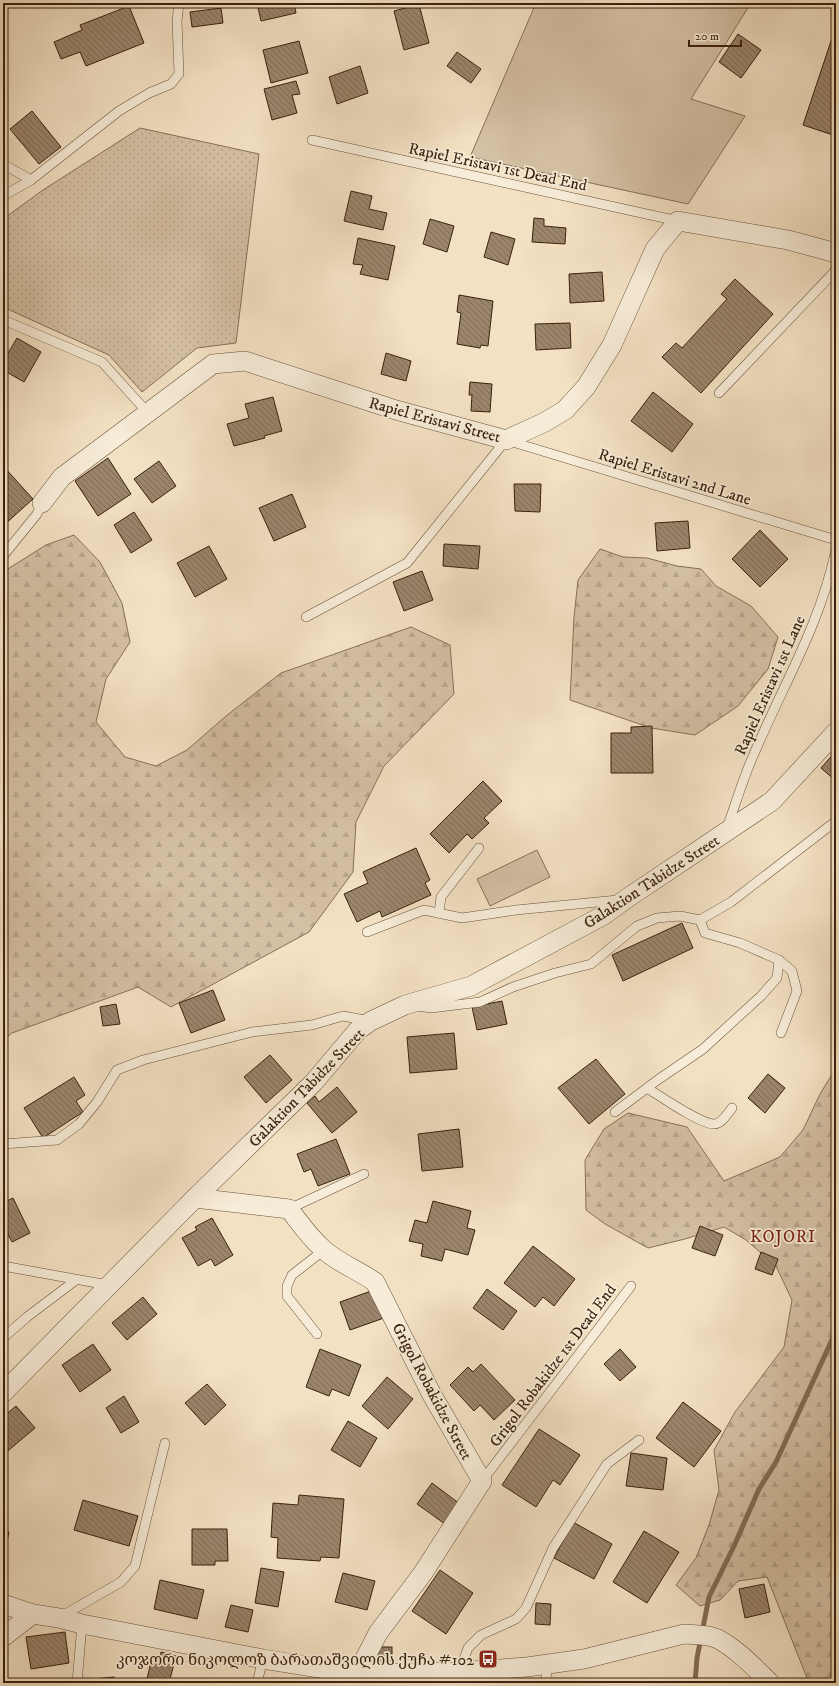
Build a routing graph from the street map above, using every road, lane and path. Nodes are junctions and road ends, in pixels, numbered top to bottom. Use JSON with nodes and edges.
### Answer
{"nodes":[{"id":1,"x":179,"y":3,"type":"edge"},
{"id":2,"x":312,"y":140,"type":"dead end"},
{"id":3,"x":3,"y":164,"type":"edge"},
{"id":4,"x":31,"y":180,"type":"junction"},
{"id":5,"x":3,"y":196,"type":"edge"},
{"id":6,"x":678,"y":221,"type":"junction"},
{"id":7,"x":836,"y":252,"type":"edge"},
{"id":8,"x":836,"y":270,"type":"edge"},
{"id":9,"x":3,"y":322,"type":"edge"},
{"id":10,"x":718,"y":393,"type":"dead end"},
{"id":11,"x":148,"y":413,"type":"junction"},
{"id":12,"x":506,"y":440,"type":"junction"},
{"id":13,"x":42,"y":503,"type":"joint"},
{"id":14,"x":836,"y":540,"type":"edge"},
{"id":15,"x":836,"y":549,"type":"edge"},
{"id":16,"x":3,"y":556,"type":"edge"},
{"id":17,"x":306,"y":617,"type":"dead end"},
{"id":18,"x":836,"y":732,"type":"edge"},
{"id":19,"x":836,"y":821,"type":"edge"},
{"id":20,"x":725,"y":832,"type":"junction"},
{"id":21,"x":479,"y":848,"type":"dead end"},
{"id":22,"x":626,"y":899,"type":"junction"},
{"id":23,"x":440,"y":913,"type":"junction"},
{"id":24,"x":700,"y":920,"type":"junction"},
{"id":25,"x":367,"y":932,"type":"dead end"},
{"id":26,"x":779,"y":960,"type":"junction"},
{"id":27,"x":405,"y":1005,"type":"junction"},
{"id":28,"x":371,"y":1021,"type":"junction"},
{"id":29,"x":781,"y":1033,"type":"dead end"},
{"id":30,"x":647,"y":1088,"type":"junction"},
{"id":31,"x":732,"y":1108,"type":"dead end"},
{"id":32,"x":615,"y":1112,"type":"dead end"},
{"id":33,"x":3,"y":1144,"type":"edge"},
{"id":34,"x":364,"y":1174,"type":"dead end"},
{"id":35,"x":195,"y":1198,"type":"junction"},
{"id":36,"x":289,"y":1209,"type":"junction"},
{"id":37,"x":324,"y":1250,"type":"junction"},
{"id":38,"x":3,"y":1266,"type":"edge"},
{"id":39,"x":76,"y":1280,"type":"junction"},
{"id":40,"x":108,"y":1285,"type":"junction"},
{"id":41,"x":631,"y":1286,"type":"dead end"},
{"id":42,"x":317,"y":1334,"type":"dead end"},
{"id":43,"x":3,"y":1338,"type":"edge"},
{"id":44,"x":3,"y":1393,"type":"edge"},
{"id":45,"x":639,"y":1440,"type":"dead end"},
{"id":46,"x":165,"y":1443,"type":"dead end"},
{"id":47,"x":482,"y":1481,"type":"junction"},
{"id":48,"x":3,"y":1604,"type":"edge"},
{"id":49,"x":33,"y":1614,"type":"junction"},
{"id":50,"x":59,"y":1618,"type":"junction"},
{"id":51,"x":82,"y":1624,"type":"junction"},
{"id":52,"x":3,"y":1637,"type":"edge"},
{"id":53,"x":263,"y":1659,"type":"junction"},
{"id":54,"x":547,"y":1664,"type":"junction"},
{"id":55,"x":459,"y":1672,"type":"junction"},
{"id":56,"x":357,"y":1674,"type":"junction"},
{"id":57,"x":77,"y":1683,"type":"edge"},
{"id":58,"x":256,"y":1683,"type":"edge"},
{"id":59,"x":546,"y":1683,"type":"edge"},
{"id":60,"x":770,"y":1683,"type":"edge"}],
"edges":[{"from":1,"to":4,"type":"lane"},
{"from":2,"to":6,"type":"lane","name":"Rapiel Eristavi 1st Dead End"},
{"from":3,"to":4,"type":"lane"},
{"from":4,"to":5,"type":"lane"},
{"from":6,"to":7,"type":"street"},
{"from":6,"to":12,"type":"street","name":"Rapiel Eristavi Street"},
{"from":8,"to":10,"type":"lane"},
{"from":9,"to":11,"type":"lane"},
{"from":11,"to":12,"type":"street","name":"Rapiel Eristavi Street"},
{"from":11,"to":13,"type":"street","name":"Rapiel Eristavi Street"},
{"from":12,"to":14,"type":"lane","name":"Rapiel Eristavi 2nd Lane"},
{"from":12,"to":17,"type":"lane"},
{"from":13,"to":16,"type":"lane"},
{"from":15,"to":20,"type":"lane","name":"Rapiel Eristavi 1st Lane"},
{"from":18,"to":20,"type":"street","name":"Galaktion Tabidze Street"},
{"from":19,"to":24,"type":"lane"},
{"from":20,"to":22,"type":"street","name":"Galaktion Tabidze Street"},
{"from":21,"to":23,"type":"lane"},
{"from":22,"to":23,"type":"lane"},
{"from":22,"to":27,"type":"street","name":"Galaktion Tabidze Street"},
{"from":23,"to":25,"type":"lane"},
{"from":24,"to":26,"type":"lane"},
{"from":24,"to":27,"type":"lane"},
{"from":26,"to":29,"type":"lane"},
{"from":26,"to":30,"type":"lane"},
{"from":27,"to":28,"type":"street","name":"Galaktion Tabidze Street"},
{"from":28,"to":33,"type":"lane"},
{"from":28,"to":35,"type":"street","name":"Galaktion Tabidze Street"},
{"from":30,"to":31,"type":"lane"},
{"from":30,"to":32,"type":"lane"},
{"from":34,"to":36,"type":"lane"},
{"from":35,"to":36,"type":"street"},
{"from":35,"to":40,"type":"street","name":"Galaktion Tabidze Street"},
{"from":36,"to":37,"type":"street","name":"Grigol Robakidze Street"},
{"from":37,"to":42,"type":"lane"},
{"from":37,"to":47,"type":"street","name":"Grigol Robakidze Street"},
{"from":38,"to":39,"type":"lane"},
{"from":39,"to":40,"type":"lane"},
{"from":39,"to":43,"type":"lane"},
{"from":40,"to":44,"type":"street","name":"Galaktion Tabidze Street"},
{"from":41,"to":47,"type":"lane","name":"Grigol Robakidze 1st Dead End"},
{"from":45,"to":55,"type":"lane"},
{"from":46,"to":50,"type":"lane"},
{"from":47,"to":56,"type":"street"},
{"from":48,"to":49,"type":"street"},
{"from":49,"to":50,"type":"street"},
{"from":49,"to":52,"type":"street"},
{"from":50,"to":51,"type":"street"},
{"from":51,"to":53,"type":"street"},
{"from":51,"to":57,"type":"lane"},
{"from":53,"to":56,"type":"street"},
{"from":53,"to":58,"type":"lane"},
{"from":54,"to":55,"type":"street"},
{"from":54,"to":59,"type":"lane"},
{"from":54,"to":60,"type":"street"},
{"from":55,"to":56,"type":"street"}]}
